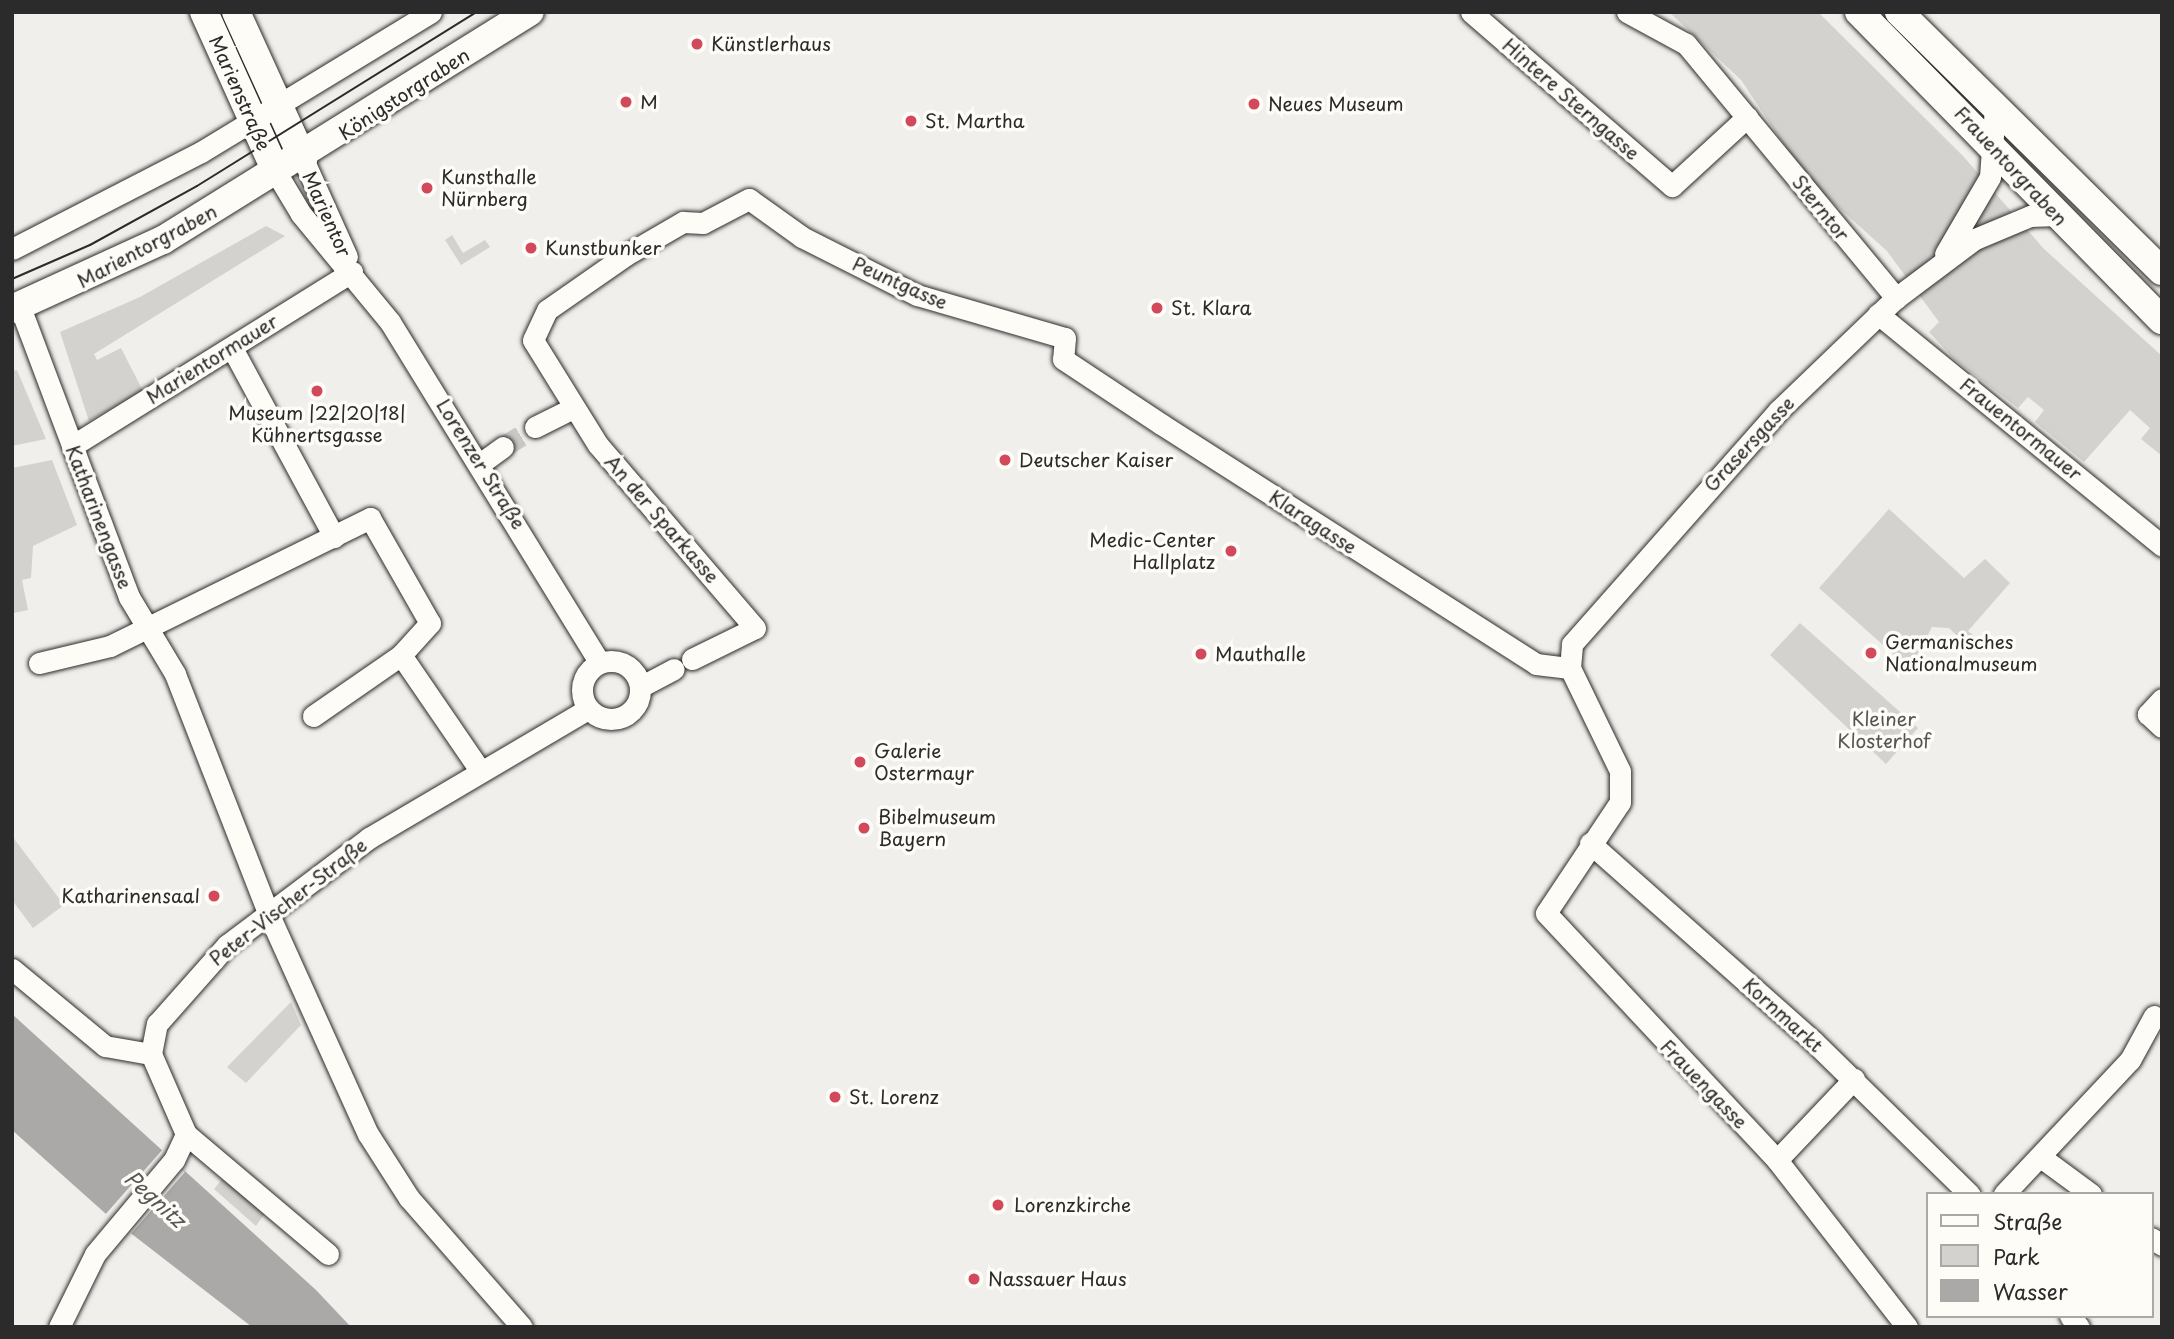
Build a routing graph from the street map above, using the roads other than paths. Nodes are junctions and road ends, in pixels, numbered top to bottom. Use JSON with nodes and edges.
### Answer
{"nodes":[{"id":1,"x":204,"y":12,"type":"edge"},
{"id":2,"x":236,"y":12,"type":"edge"},
{"id":3,"x":431,"y":12,"type":"edge"},
{"id":4,"x":530,"y":12,"type":"edge"},
{"id":5,"x":1471,"y":12,"type":"edge"},
{"id":6,"x":1627,"y":12,"type":"edge"},
{"id":7,"x":1859,"y":12,"type":"edge"},
{"id":8,"x":1904,"y":14,"type":"edge"},
{"id":9,"x":278,"y":106,"type":"junction"},
{"id":10,"x":1995,"y":107,"type":"junction"},
{"id":11,"x":1748,"y":117,"type":"junction"},
{"id":12,"x":252,"y":122,"type":"junction"},
{"id":13,"x":1997,"y":149,"type":"junction"},
{"id":14,"x":303,"y":159,"type":"junction"},
{"id":15,"x":277,"y":174,"type":"junction"},
{"id":16,"x":2057,"y":215,"type":"junction"},
{"id":17,"x":12,"y":249,"type":"edge"},
{"id":18,"x":1941,"y":259,"type":"junction"},
{"id":19,"x":2162,"y":271,"type":"edge"},
{"id":20,"x":352,"y":272,"type":"junction"},
{"id":21,"x":1896,"y":298,"type":"junction"},
{"id":22,"x":16,"y":308,"type":"edge"},
{"id":23,"x":1878,"y":314,"type":"junction"},
{"id":24,"x":540,"y":317,"type":"joint"},
{"id":25,"x":2162,"y":320,"type":"edge"},
{"id":26,"x":232,"y":348,"type":"junction"},
{"id":27,"x":1064,"y":349,"type":"joint"},
{"id":28,"x":571,"y":409,"type":"junction"},
{"id":29,"x":534,"y":427,"type":"tunnel mouth"},
{"id":30,"x":72,"y":446,"type":"junction"},
{"id":31,"x":503,"y":447,"type":"tunnel mouth"},
{"id":32,"x":481,"y":463,"type":"junction"},
{"id":33,"x":334,"y":537,"type":"junction"},
{"id":34,"x":2162,"y":546,"type":"edge"},
{"id":35,"x":150,"y":626,"type":"junction"},
{"id":36,"x":401,"y":655,"type":"junction"},
{"id":37,"x":39,"y":663,"type":"dead end"},
{"id":38,"x":599,"y":663,"type":"junction"},
{"id":39,"x":1570,"y":668,"type":"junction"},
{"id":40,"x":640,"y":687,"type":"junction"},
{"id":41,"x":588,"y":709,"type":"junction"},
{"id":42,"x":313,"y":716,"type":"dead end"},
{"id":43,"x":479,"y":769,"type":"junction"},
{"id":44,"x":1590,"y":843,"type":"junction"},
{"id":45,"x":269,"y":915,"type":"junction"},
{"id":46,"x":12,"y":969,"type":"edge"},
{"id":47,"x":2154,"y":1016,"type":"dead end"},
{"id":48,"x":151,"y":1054,"type":"junction"},
{"id":49,"x":1854,"y":1080,"type":"junction"},
{"id":50,"x":186,"y":1135,"type":"junction"},
{"id":51,"x":2042,"y":1158,"type":"junction"},
{"id":52,"x":1777,"y":1160,"type":"junction"},
{"id":53,"x":1967,"y":1192,"type":"edge"},
{"id":54,"x":2006,"y":1192,"type":"edge"},
{"id":55,"x":2088,"y":1192,"type":"edge"},
{"id":56,"x":328,"y":1254,"type":"dead end"},
{"id":57,"x":59,"y":1327,"type":"edge"},
{"id":58,"x":522,"y":1327,"type":"edge"},
{"id":59,"x":1906,"y":1327,"type":"edge"}],
"edges":[{"from":1,"to":12,"type":"main road","name":"Marienstraße"},
{"from":2,"to":9,"type":"main road","name":"Marienstraße"},
{"from":3,"to":9,"type":"street"},
{"from":4,"to":14,"type":"main road","name":"Königstorgraben"},
{"from":5,"to":11,"type":"street","name":"Hintere Sterngasse"},
{"from":6,"to":11,"type":"street"},
{"from":7,"to":13,"type":"main road","name":"Frauentorgraben"},
{"from":8,"to":10,"type":"main road","name":"Frauentorgraben"},
{"from":9,"to":12,"type":"street"},
{"from":9,"to":14,"type":"main road","name":"Marienstraße"},
{"from":10,"to":13,"type":"street","name":"Grasersgasse"},
{"from":10,"to":19,"type":"main road","name":"Frauentorgraben"},
{"from":11,"to":21,"type":"street","name":"Sterntor"},
{"from":12,"to":15,"type":"main road","name":"Marienstraße"},
{"from":12,"to":17,"type":"street"},
{"from":13,"to":16,"type":"main road","name":"Frauentorgraben"},
{"from":13,"to":18,"type":"street","name":"Grasersgasse"},
{"from":14,"to":15,"type":"main road","name":"Königstorgraben"},
{"from":14,"to":20,"type":"street","name":"Marientor"},
{"from":15,"to":20,"type":"street","name":"Marientor"},
{"from":15,"to":22,"type":"main road","name":"Marientorgraben"},
{"from":16,"to":18,"type":"street","name":"Grasersgasse"},
{"from":16,"to":25,"type":"main road","name":"Frauentorgraben"},
{"from":18,"to":21,"type":"street","name":"Grasersgasse"},
{"from":20,"to":26,"type":"street","name":"Marientormauer"},
{"from":20,"to":32,"type":"street","name":"Lorenzer Straße"},
{"from":21,"to":23,"type":"street","name":"Grasersgasse"},
{"from":22,"to":30,"type":"street","name":"Katharinengasse"},
{"from":23,"to":34,"type":"street","name":"Frauentormauer"},
{"from":23,"to":39,"type":"street","name":"Grasersgasse"},
{"from":24,"to":27,"type":"street","name":"Peuntgasse"},
{"from":24,"to":28,"type":"street","name":"An der Sparkasse"},
{"from":26,"to":30,"type":"street","name":"Marientormauer"},
{"from":26,"to":33,"type":"street"},
{"from":27,"to":39,"type":"street","name":"Klaragasse"},
{"from":28,"to":29,"type":"street"},
{"from":28,"to":40,"type":"street","name":"An der Sparkasse"},
{"from":30,"to":35,"type":"street","name":"Katharinengasse"},
{"from":31,"to":32,"type":"street"},
{"from":32,"to":38,"type":"street","name":"Lorenzer Straße"},
{"from":33,"to":35,"type":"street"},
{"from":33,"to":36,"type":"street"},
{"from":35,"to":37,"type":"street"},
{"from":35,"to":45,"type":"street","name":"Katharinengasse"},
{"from":36,"to":42,"type":"street"},
{"from":36,"to":43,"type":"street"},
{"from":38,"to":40,"type":"street"},
{"from":38,"to":41,"type":"street"},
{"from":39,"to":44,"type":"street"},
{"from":40,"to":41,"type":"street"},
{"from":41,"to":43,"type":"street","name":"Peter-Vischer-Straße"},
{"from":43,"to":45,"type":"street","name":"Peter-Vischer-Straße"},
{"from":44,"to":49,"type":"street","name":"Kornmarkt"},
{"from":44,"to":52,"type":"street","name":"Frauengasse"},
{"from":45,"to":48,"type":"street","name":"Peter-Vischer-Straße"},
{"from":45,"to":58,"type":"street","name":"Katharinengasse"},
{"from":46,"to":48,"type":"street"},
{"from":47,"to":51,"type":"street"},
{"from":48,"to":50,"type":"street"},
{"from":49,"to":52,"type":"street"},
{"from":49,"to":53,"type":"street","name":"Kornmarkt"},
{"from":50,"to":56,"type":"street"},
{"from":50,"to":57,"type":"street"},
{"from":51,"to":54,"type":"street"},
{"from":51,"to":55,"type":"street"},
{"from":52,"to":59,"type":"street","name":"Frauengasse"}]}
